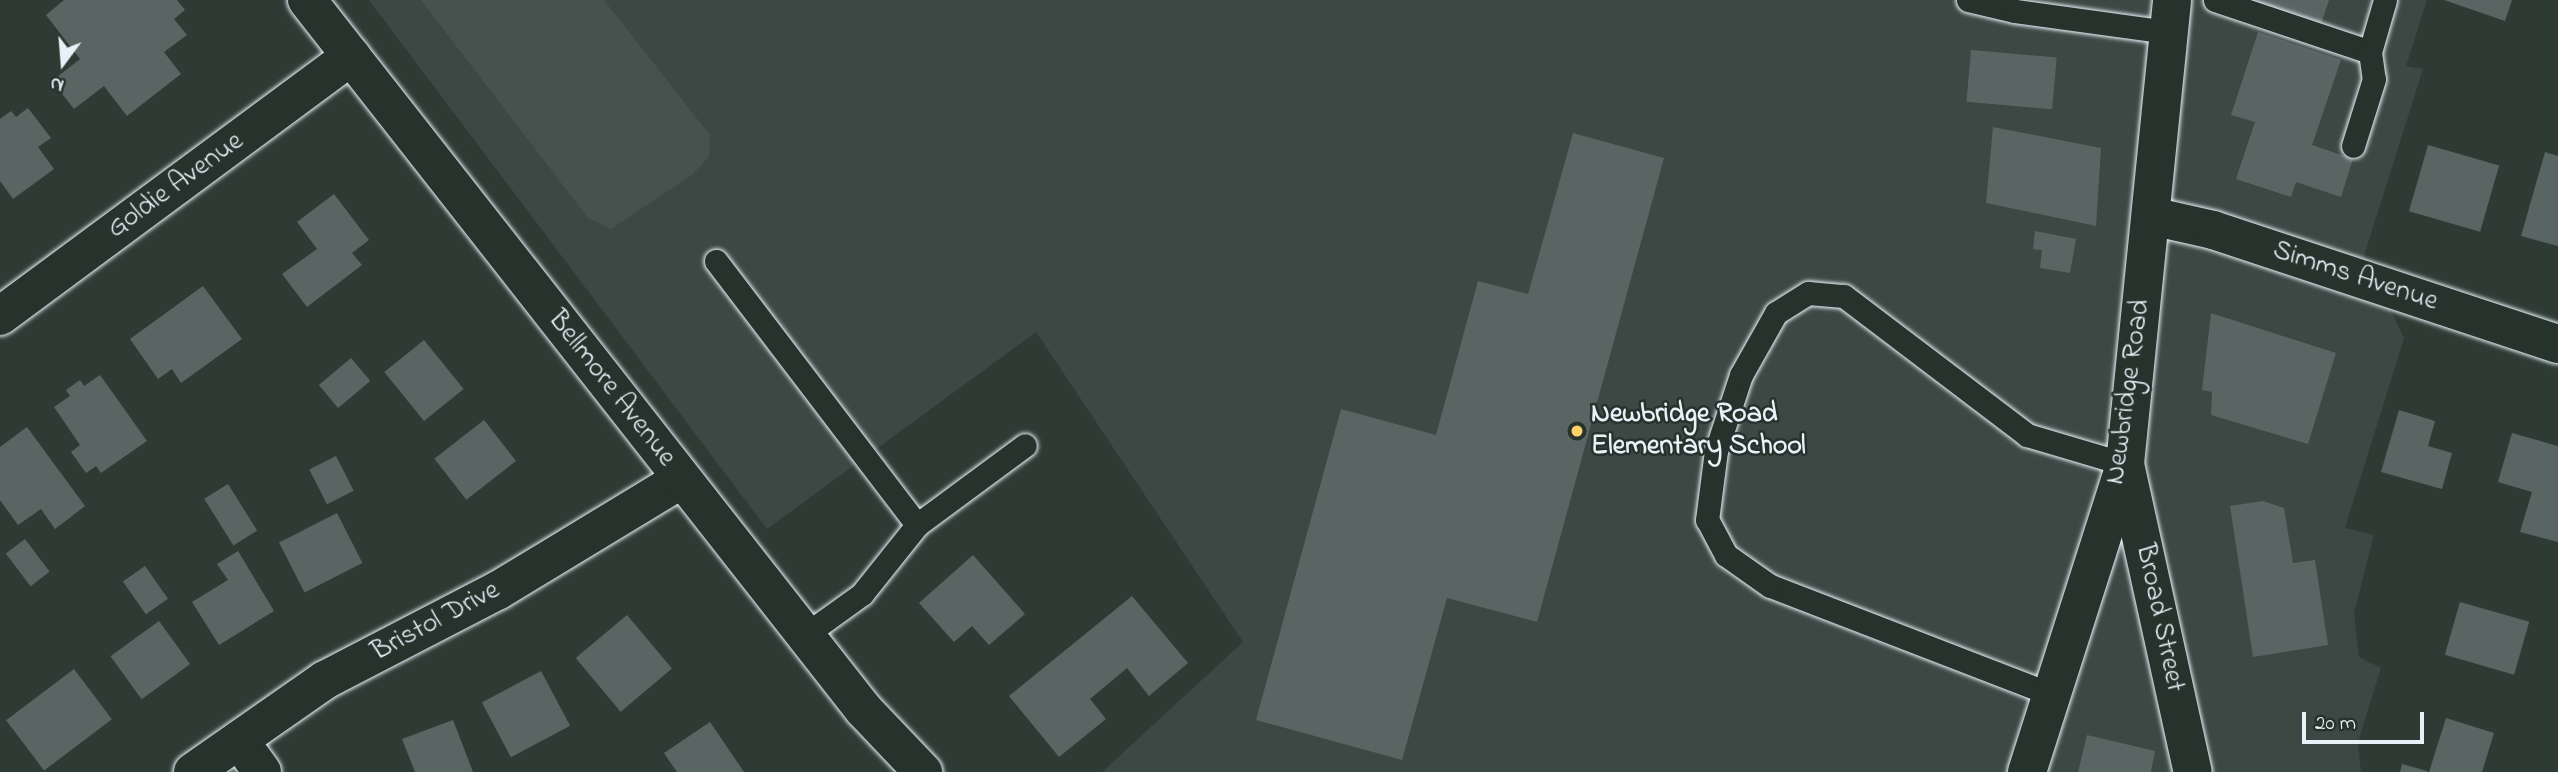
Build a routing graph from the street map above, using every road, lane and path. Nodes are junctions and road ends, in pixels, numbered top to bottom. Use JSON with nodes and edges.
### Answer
{"nodes":[{"id":1,"x":307,"y":0,"type":"edge"},
{"id":2,"x":1968,"y":0,"type":"edge"},
{"id":3,"x":2215,"y":0,"type":"edge"},
{"id":4,"x":2385,"y":0,"type":"edge"},
{"id":5,"x":2171,"y":16,"type":"edge"},
{"id":6,"x":2370,"y":51,"type":"junction"},
{"id":7,"x":351,"y":57,"type":"junction"},
{"id":8,"x":2353,"y":146,"type":"dead end"},
{"id":9,"x":2151,"y":216,"type":"junction"},
{"id":10,"x":716,"y":261,"type":"dead end"},
{"id":11,"x":0,"y":316,"type":"edge"},
{"id":12,"x":2558,"y":344,"type":"edge"},
{"id":13,"x":1024,"y":445,"type":"dead end"},
{"id":14,"x":2125,"y":464,"type":"junction"},
{"id":15,"x":682,"y":479,"type":"junction"},
{"id":16,"x":917,"y":525,"type":"junction"},
{"id":17,"x":805,"y":635,"type":"junction"},
{"id":18,"x":2053,"y":695,"type":"junction"},
{"id":19,"x":239,"y":740,"type":"junction"},
{"id":20,"x":193,"y":772,"type":"edge"},
{"id":21,"x":262,"y":772,"type":"edge"},
{"id":22,"x":923,"y":772,"type":"edge"},
{"id":23,"x":2027,"y":772,"type":"edge"},
{"id":24,"x":2193,"y":772,"type":"edge"}],
"edges":[{"from":1,"to":7,"type":"street","name":"Bellmore Avenue"},
{"from":2,"to":5,"type":"lane"},
{"from":3,"to":6,"type":"lane"},
{"from":4,"to":6,"type":"lane"},
{"from":5,"to":9,"type":"street","name":"Newbridge Road"},
{"from":6,"to":8,"type":"lane"},
{"from":7,"to":11,"type":"street","name":"Goldie Avenue"},
{"from":7,"to":15,"type":"street","name":"Bellmore Avenue"},
{"from":9,"to":12,"type":"street","name":"Simms Avenue"},
{"from":9,"to":14,"type":"street","name":"Newbridge Road"},
{"from":10,"to":16,"type":"lane"},
{"from":13,"to":16,"type":"lane"},
{"from":14,"to":18,"type":"street","name":"Newbridge Road"},
{"from":14,"to":18,"type":"lane"},
{"from":14,"to":24,"type":"street","name":"Broad Street"},
{"from":15,"to":17,"type":"street","name":"Bellmore Avenue"},
{"from":15,"to":19,"type":"street","name":"Bristol Drive"},
{"from":16,"to":17,"type":"lane"},
{"from":17,"to":22,"type":"street","name":"Bellmore Avenue"},
{"from":18,"to":23,"type":"street","name":"Newbridge Road"},
{"from":19,"to":20,"type":"street","name":"Bristol Drive"},
{"from":19,"to":21,"type":"street"}]}
